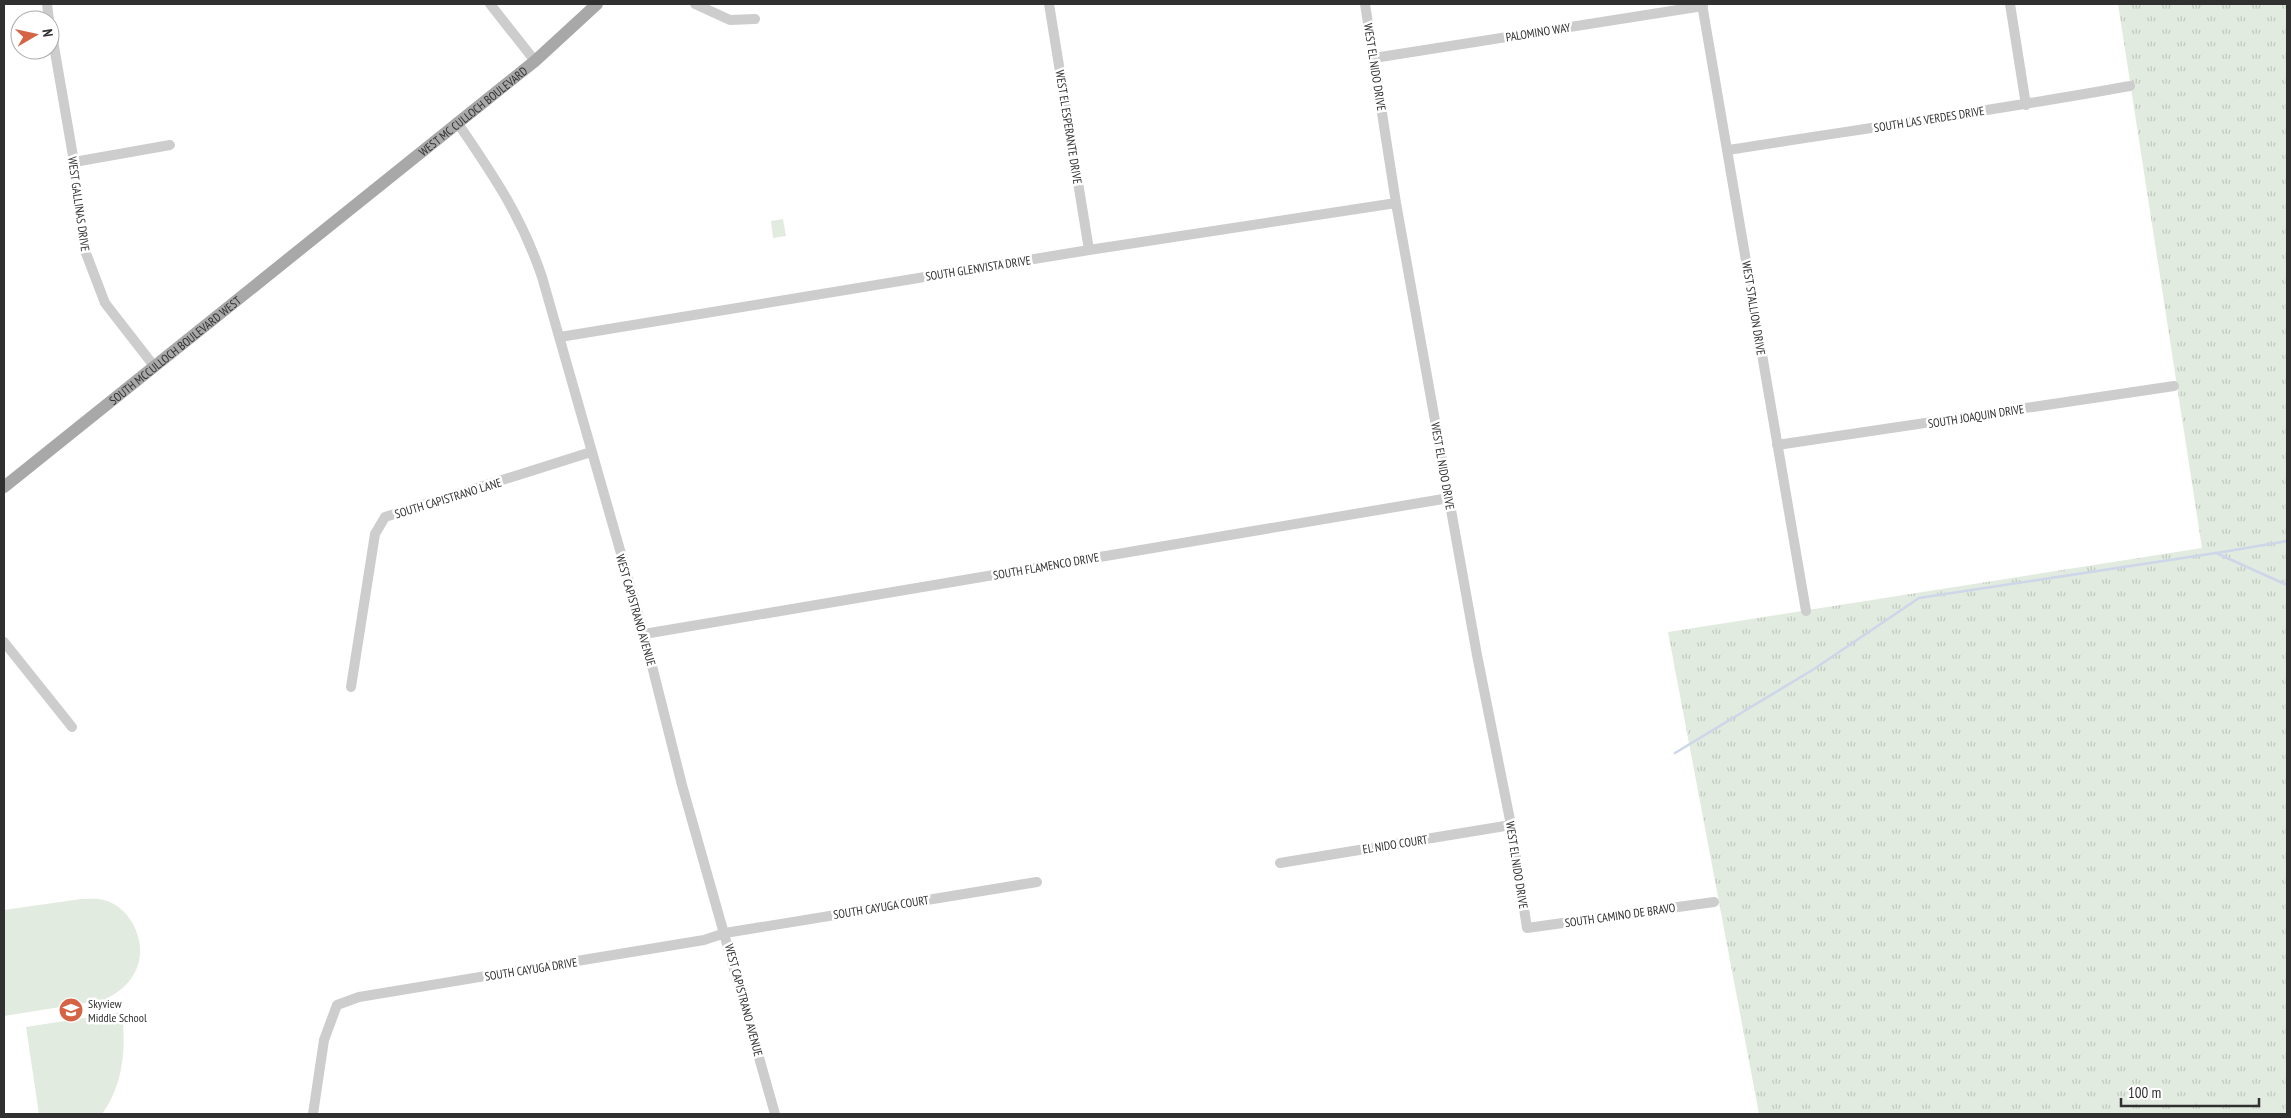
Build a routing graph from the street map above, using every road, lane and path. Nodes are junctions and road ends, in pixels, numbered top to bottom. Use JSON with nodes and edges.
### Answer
{"nodes":[{"id":1,"x":490,"y":4,"type":"edge"},
{"id":2,"x":597,"y":4,"type":"edge"},
{"id":3,"x":695,"y":4,"type":"edge"},
{"id":4,"x":1049,"y":4,"type":"edge"},
{"id":5,"x":1365,"y":4,"type":"edge"},
{"id":6,"x":2010,"y":4,"type":"edge"},
{"id":7,"x":1702,"y":5,"type":"edge"},
{"id":8,"x":755,"y":19,"type":"dead end"},
{"id":9,"x":1374,"y":58,"type":"junction"},
{"id":10,"x":57,"y":60,"type":"edge"},
{"id":11,"x":535,"y":61,"type":"junction"},
{"id":12,"x":2130,"y":86,"type":"dead end"},
{"id":13,"x":2026,"y":105,"type":"junction"},
{"id":14,"x":458,"y":122,"type":"junction"},
{"id":15,"x":170,"y":145,"type":"dead end"},
{"id":16,"x":1728,"y":150,"type":"junction"},
{"id":17,"x":74,"y":162,"type":"junction"},
{"id":18,"x":1396,"y":203,"type":"junction"},
{"id":19,"x":345,"y":212,"type":"joint"},
{"id":20,"x":1089,"y":250,"type":"junction"},
{"id":21,"x":560,"y":337,"type":"junction"},
{"id":22,"x":154,"y":366,"type":"junction"},
{"id":23,"x":2174,"y":386,"type":"dead end"},
{"id":24,"x":1777,"y":446,"type":"junction"},
{"id":25,"x":591,"y":452,"type":"junction"},
{"id":26,"x":4,"y":487,"type":"edge"},
{"id":27,"x":1449,"y":498,"type":"junction"},
{"id":28,"x":1806,"y":611,"type":"dead end"},
{"id":29,"x":644,"y":634,"type":"junction"},
{"id":30,"x":4,"y":642,"type":"edge"},
{"id":31,"x":351,"y":687,"type":"dead end"},
{"id":32,"x":72,"y":727,"type":"dead end"},
{"id":33,"x":1511,"y":826,"type":"junction"},
{"id":34,"x":1280,"y":863,"type":"dead end"},
{"id":35,"x":1037,"y":882,"type":"dead end"},
{"id":36,"x":1714,"y":902,"type":"dead end"},
{"id":37,"x":1526,"y":928,"type":"joint"},
{"id":38,"x":725,"y":932,"type":"junction"},
{"id":39,"x":313,"y":1114,"type":"edge"},
{"id":40,"x":775,"y":1114,"type":"edge"}],
"edges":[{"from":1,"to":11,"type":"street"},
{"from":2,"to":11,"type":"main road","name":"WEST MC CULLOCH BOULEVARD"},
{"from":3,"to":8,"type":"street"},
{"from":4,"to":20,"type":"street","name":"WEST EL ESPERANTE DRIVE"},
{"from":5,"to":9,"type":"street","name":"WEST EL NIDO DRIVE"},
{"from":6,"to":13,"type":"street"},
{"from":7,"to":9,"type":"street","name":"PALOMINO WAY"},
{"from":7,"to":16,"type":"street","name":"WEST STALLION DRIVE"},
{"from":9,"to":18,"type":"street","name":"WEST EL NIDO DRIVE"},
{"from":10,"to":17,"type":"street","name":"WEST GALLINAS DRIVE"},
{"from":11,"to":14,"type":"main road","name":"WEST MC CULLOCH BOULEVARD"},
{"from":12,"to":13,"type":"street","name":"SOUTH LAS VERDES DRIVE"},
{"from":13,"to":16,"type":"street","name":"SOUTH LAS VERDES DRIVE"},
{"from":14,"to":19,"type":"main road","name":"WEST MC CULLOCH BOULEVARD"},
{"from":14,"to":21,"type":"street","name":"WEST CAPISTRANO AVENUE"},
{"from":15,"to":17,"type":"street"},
{"from":16,"to":24,"type":"street","name":"WEST STALLION DRIVE"},
{"from":17,"to":22,"type":"street","name":"WEST GALLINAS DRIVE"},
{"from":18,"to":20,"type":"street","name":"SOUTH GLENVISTA DRIVE"},
{"from":18,"to":27,"type":"street","name":"WEST EL NIDO DRIVE"},
{"from":19,"to":22,"type":"main road","name":"SOUTH MCCULLOCH BOULEVARD WEST"},
{"from":20,"to":21,"type":"street","name":"SOUTH GLENVISTA DRIVE"},
{"from":21,"to":25,"type":"street","name":"WEST CAPISTRANO AVENUE"},
{"from":22,"to":26,"type":"main road","name":"SOUTH MCCULLOCH BOULEVARD WEST"},
{"from":23,"to":24,"type":"street","name":"SOUTH JOAQUIN DRIVE"},
{"from":24,"to":28,"type":"street","name":"WEST STALLION DRIVE"},
{"from":25,"to":29,"type":"street","name":"WEST CAPISTRANO AVENUE"},
{"from":25,"to":31,"type":"street","name":"SOUTH CAPISTRANO LANE"},
{"from":27,"to":29,"type":"street","name":"SOUTH FLAMENCO DRIVE"},
{"from":27,"to":33,"type":"street","name":"WEST EL NIDO DRIVE"},
{"from":29,"to":38,"type":"street","name":"WEST CAPISTRANO AVENUE"},
{"from":30,"to":32,"type":"street"},
{"from":33,"to":34,"type":"street","name":"EL NIDO COURT"},
{"from":33,"to":37,"type":"street","name":"WEST EL NIDO DRIVE"},
{"from":35,"to":38,"type":"street","name":"SOUTH CAYUGA COURT"},
{"from":36,"to":37,"type":"street","name":"SOUTH CAMINO DE BRAVO"},
{"from":38,"to":39,"type":"street","name":"SOUTH CAYUGA DRIVE"},
{"from":38,"to":40,"type":"street","name":"WEST CAPISTRANO AVENUE"}]}
